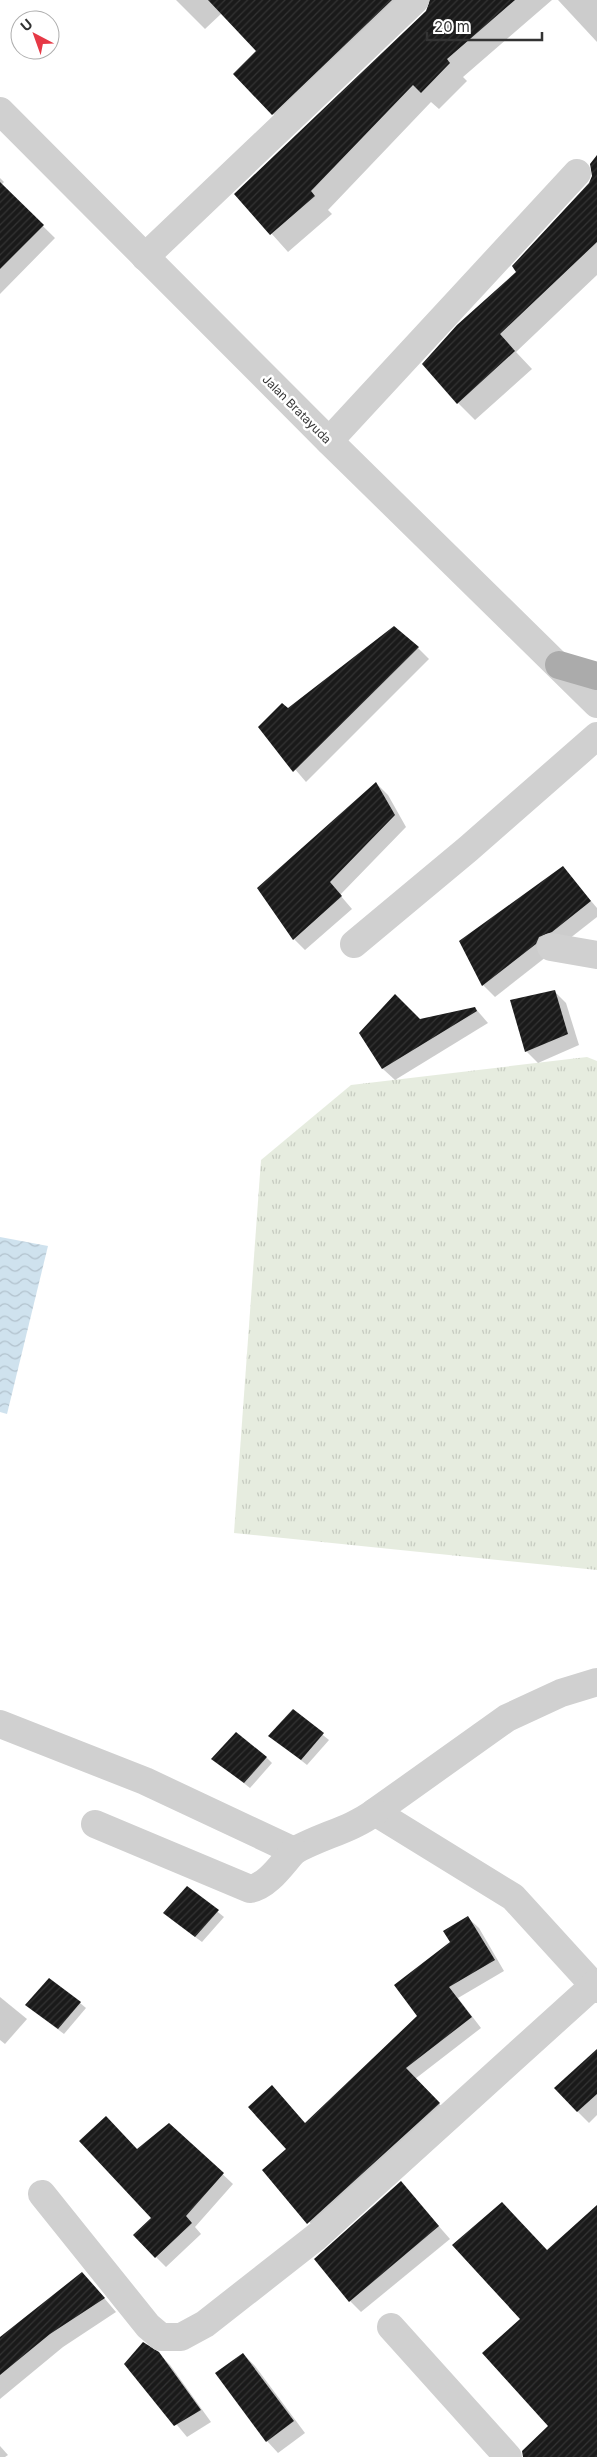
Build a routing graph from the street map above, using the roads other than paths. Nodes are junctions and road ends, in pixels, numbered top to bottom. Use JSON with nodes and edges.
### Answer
{"nodes":[{"id":1,"x":415,"y":0,"type":"edge"},
{"id":2,"x":0,"y":111,"type":"edge"},
{"id":3,"x":577,"y":173,"type":"dead end"},
{"id":4,"x":144,"y":257,"type":"junction"},
{"id":5,"x":329,"y":441,"type":"junction"},
{"id":6,"x":559,"y":665,"type":"junction"},
{"id":7,"x":597,"y":676,"type":"edge"},
{"id":8,"x":597,"y":704,"type":"edge"},
{"id":9,"x":597,"y":736,"type":"edge"},
{"id":10,"x":354,"y":944,"type":"dead end"},
{"id":11,"x":551,"y":946,"type":"dead end"},
{"id":12,"x":597,"y":955,"type":"edge"},
{"id":13,"x":597,"y":1682,"type":"edge"},
{"id":14,"x":0,"y":1724,"type":"edge"},
{"id":15,"x":375,"y":1812,"type":"junction"},
{"id":16,"x":95,"y":1824,"type":"dead end"},
{"id":17,"x":294,"y":1851,"type":"junction"},
{"id":18,"x":596,"y":1987,"type":"edge"},
{"id":19,"x":42,"y":2194,"type":"dead end"},
{"id":20,"x":391,"y":2327,"type":"dead end"},
{"id":21,"x":508,"y":2457,"type":"edge"}],
"edges":[{"from":1,"to":4,"type":"street"},
{"from":2,"to":4,"type":"street","name":"Jalan Bratayuda"},
{"from":3,"to":5,"type":"street"},
{"from":4,"to":5,"type":"street","name":"Jalan Bratayuda"},
{"from":5,"to":6,"type":"street","name":"Jalan Bratayuda"},
{"from":6,"to":7,"type":"main road"},
{"from":6,"to":8,"type":"street","name":"Jalan Bratayuda"},
{"from":9,"to":10,"type":"street"},
{"from":11,"to":12,"type":"street"},
{"from":13,"to":15,"type":"street"},
{"from":14,"to":17,"type":"street"},
{"from":15,"to":17,"type":"street"},
{"from":15,"to":18,"type":"street"},
{"from":16,"to":17,"type":"street"},
{"from":18,"to":19,"type":"street"},
{"from":20,"to":21,"type":"street"}]}
